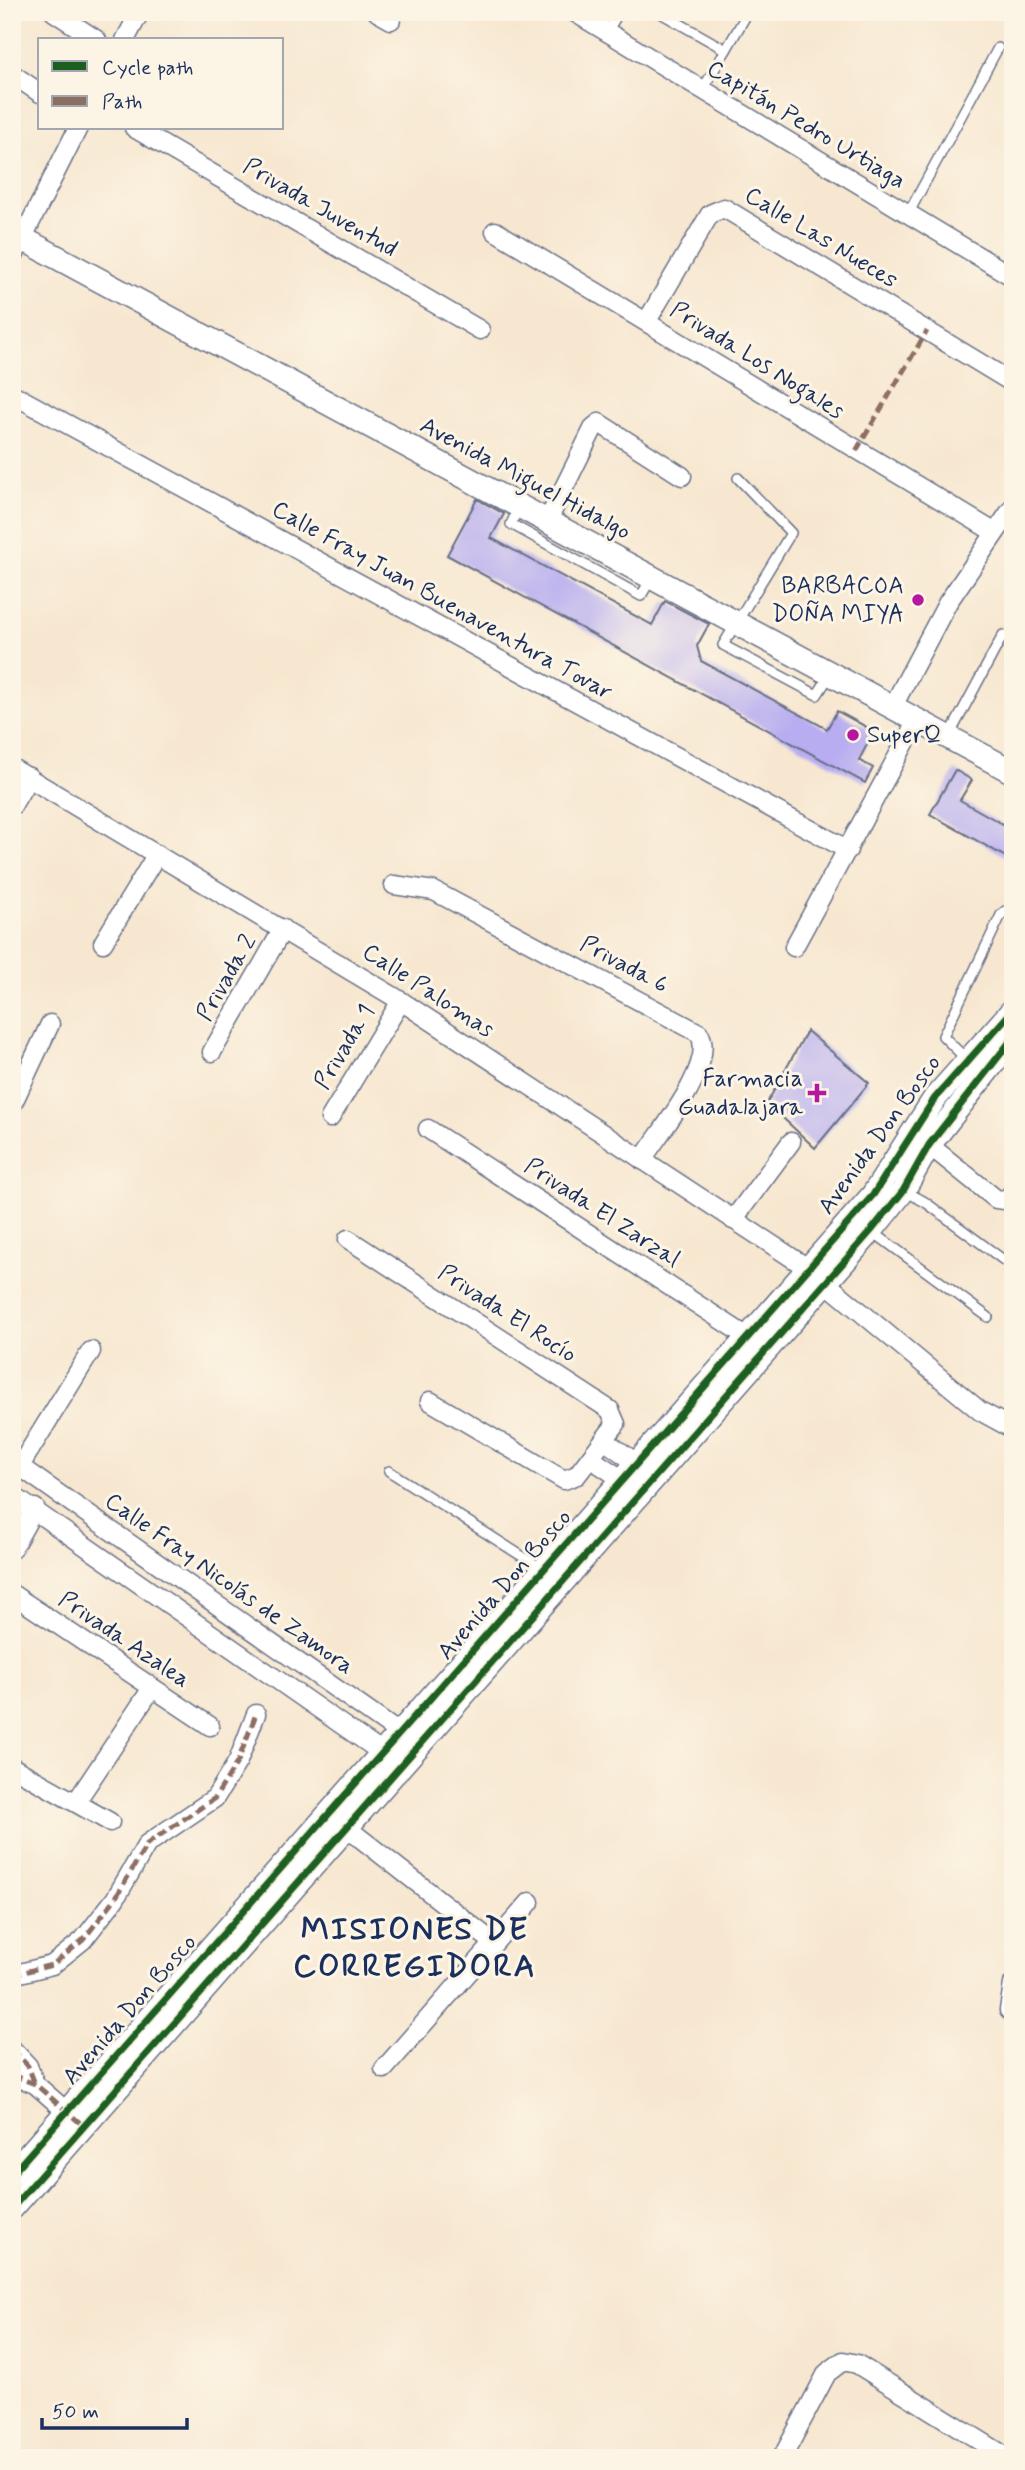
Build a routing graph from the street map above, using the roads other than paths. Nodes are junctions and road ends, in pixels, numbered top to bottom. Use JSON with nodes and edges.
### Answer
{"nodes":[{"id":1,"x":54,"y":12,"type":"edge"},
{"id":2,"x":140,"y":12,"type":"edge"},
{"id":3,"x":574,"y":12,"type":"edge"},
{"id":4,"x":619,"y":12,"type":"edge"},
{"id":5,"x":659,"y":12,"type":"edge"},
{"id":6,"x":748,"y":12,"type":"edge"},
{"id":7,"x":607,"y":32,"type":"junction"},
{"id":8,"x":94,"y":38,"type":"edge"},
{"id":9,"x":126,"y":38,"type":"edge"},
{"id":10,"x":998,"y":48,"type":"dead end"},
{"id":11,"x":726,"y":50,"type":"junction"},
{"id":12,"x":12,"y":74,"type":"edge"},
{"id":13,"x":702,"y":90,"type":"junction"},
{"id":14,"x":38,"y":92,"type":"edge"},
{"id":15,"x":77,"y":130,"type":"edge"},
{"id":16,"x":137,"y":130,"type":"edge"},
{"id":17,"x":907,"y":215,"type":"junction"},
{"id":18,"x":495,"y":231,"type":"dead end"},
{"id":19,"x":16,"y":243,"type":"edge"},
{"id":20,"x":1013,"y":277,"type":"edge"},
{"id":21,"x":647,"y":320,"type":"junction"},
{"id":22,"x":480,"y":330,"type":"dead end"},
{"id":23,"x":1013,"y":383,"type":"edge"},
{"id":24,"x":12,"y":394,"type":"edge"},
{"id":25,"x":682,"y":477,"type":"dead end"},
{"id":26,"x":738,"y":478,"type":"dead end"},
{"id":27,"x":520,"y":506,"type":"junction"},
{"id":28,"x":1013,"y":507,"type":"edge"},
{"id":29,"x":548,"y":520,"type":"junction"},
{"id":30,"x":994,"y":532,"type":"junction"},
{"id":31,"x":653,"y":577,"type":"junction"},
{"id":32,"x":738,"y":623,"type":"junction"},
{"id":33,"x":1003,"y":635,"type":"dead end"},
{"id":34,"x":893,"y":706,"type":"junction"},
{"id":35,"x":918,"y":719,"type":"junction"},
{"id":36,"x":949,"y":736,"type":"junction"},
{"id":37,"x":12,"y":768,"type":"edge"},
{"id":38,"x":1013,"y":772,"type":"edge"},
{"id":39,"x":29,"y":777,"type":"junction"},
{"id":40,"x":12,"y":806,"type":"edge"},
{"id":41,"x":848,"y":850,"type":"junction"},
{"id":42,"x":157,"y":854,"type":"junction"},
{"id":43,"x":394,"y":885,"type":"dead end"},
{"id":44,"x":1013,"y":913,"type":"edge"},
{"id":45,"x":283,"y":929,"type":"junction"},
{"id":46,"x":103,"y":943,"type":"dead end"},
{"id":47,"x":794,"y":947,"type":"dead end"},
{"id":48,"x":401,"y":1001,"type":"junction"},
{"id":49,"x":1013,"y":1010,"type":"edge"},
{"id":50,"x":50,"y":1024,"type":"dead end"},
{"id":51,"x":1013,"y":1038,"type":"edge"},
{"id":52,"x":212,"y":1052,"type":"dead end"},
{"id":53,"x":967,"y":1061,"type":"junction"},
{"id":54,"x":12,"y":1105,"type":"edge"},
{"id":55,"x":330,"y":1118,"type":"dead end"},
{"id":56,"x":428,"y":1129,"type":"dead end"},
{"id":57,"x":791,"y":1142,"type":"dead end"},
{"id":58,"x":929,"y":1145,"type":"junction"},
{"id":59,"x":642,"y":1160,"type":"junction"},
{"id":60,"x":903,"y":1191,"type":"junction"},
{"id":61,"x":1013,"y":1193,"type":"edge"},
{"id":62,"x":733,"y":1220,"type":"junction"},
{"id":63,"x":871,"y":1231,"type":"junction"},
{"id":64,"x":348,"y":1239,"type":"dead end"},
{"id":65,"x":1013,"y":1267,"type":"edge"},
{"id":66,"x":819,"y":1275,"type":"junction"},
{"id":67,"x":988,"y":1317,"type":"dead end"},
{"id":68,"x":749,"y":1338,"type":"junction"},
{"id":69,"x":91,"y":1352,"type":"dead end"},
{"id":70,"x":430,"y":1401,"type":"dead end"},
{"id":71,"x":1013,"y":1429,"type":"edge"},
{"id":72,"x":605,"y":1441,"type":"junction"},
{"id":73,"x":590,"y":1458,"type":"junction"},
{"id":74,"x":16,"y":1464,"type":"edge"},
{"id":75,"x":389,"y":1471,"type":"dead end"},
{"id":76,"x":631,"y":1472,"type":"junction"},
{"id":77,"x":12,"y":1495,"type":"edge"},
{"id":78,"x":35,"y":1508,"type":"junction"},
{"id":79,"x":12,"y":1549,"type":"edge"},
{"id":80,"x":544,"y":1570,"type":"junction"},
{"id":81,"x":12,"y":1594,"type":"edge"},
{"id":82,"x":152,"y":1689,"type":"junction"},
{"id":83,"x":256,"y":1714,"type":"dead end"},
{"id":84,"x":210,"y":1726,"type":"dead end"},
{"id":85,"x":408,"y":1740,"type":"junction"},
{"id":86,"x":392,"y":1760,"type":"junction"},
{"id":87,"x":12,"y":1767,"type":"edge"},
{"id":88,"x":76,"y":1802,"type":"junction"},
{"id":89,"x":110,"y":1822,"type":"dead end"},
{"id":90,"x":346,"y":1827,"type":"junction"},
{"id":91,"x":530,"y":1902,"type":"dead end"},
{"id":92,"x":494,"y":1943,"type":"junction"},
{"id":93,"x":12,"y":1975,"type":"edge"},
{"id":94,"x":1013,"y":1984,"type":"edge"},
{"id":95,"x":1011,"y":2012,"type":"edge"},
{"id":96,"x":12,"y":2049,"type":"edge"},
{"id":97,"x":384,"y":2069,"type":"dead end"},
{"id":98,"x":12,"y":2075,"type":"edge"},
{"id":99,"x":35,"y":2084,"type":"junction"},
{"id":100,"x":67,"y":2113,"type":"junction"},
{"id":101,"x":86,"y":2128,"type":"junction"},
{"id":102,"x":12,"y":2174,"type":"edge"},
{"id":103,"x":12,"y":2208,"type":"edge"},
{"id":104,"x":782,"y":2458,"type":"edge"},
{"id":105,"x":1008,"y":2458,"type":"edge"}],
"edges":[{"from":1,"to":8,"type":"street"},
{"from":2,"to":9,"type":"street"},
{"from":3,"to":7,"type":"street","name":"Capitán Pedro Urtiaga"},
{"from":4,"to":7,"type":"lane"},
{"from":5,"to":11,"type":"lane"},
{"from":6,"to":11,"type":"lane"},
{"from":7,"to":13,"type":"street","name":"Capitán Pedro Urtiaga"},
{"from":10,"to":17,"type":"lane"},
{"from":11,"to":13,"type":"lane"},
{"from":12,"to":14,"type":"street"},
{"from":13,"to":17,"type":"street","name":"Capitán Pedro Urtiaga"},
{"from":15,"to":19,"type":"street"},
{"from":16,"to":22,"type":"street","name":"Privada Juventud"},
{"from":17,"to":20,"type":"street","name":"Capitán Pedro Urtiaga"},
{"from":18,"to":21,"type":"street","name":"Privada Los Nogales"},
{"from":19,"to":27,"type":"street","name":"Avenida Miguel Hidalgo"},
{"from":21,"to":23,"type":"street","name":"Calle Las Nueces"},
{"from":21,"to":30,"type":"street","name":"Privada Los Nogales"},
{"from":24,"to":41,"type":"street","name":"Calle Fray Juan Buenaventura Tovar"},
{"from":25,"to":29,"type":"street"},
{"from":26,"to":32,"type":"lane"},
{"from":27,"to":29,"type":"street","name":"Avenida Miguel Hidalgo"},
{"from":27,"to":31,"type":"lane"},
{"from":28,"to":30,"type":"street"},
{"from":29,"to":31,"type":"street","name":"Avenida Miguel Hidalgo"},
{"from":30,"to":34,"type":"street"},
{"from":31,"to":32,"type":"street","name":"Avenida Miguel Hidalgo"},
{"from":32,"to":34,"type":"street","name":"Avenida Miguel Hidalgo"},
{"from":33,"to":36,"type":"lane"},
{"from":34,"to":35,"type":"street","name":"Avenida Miguel Hidalgo"},
{"from":35,"to":36,"type":"street","name":"Avenida Miguel Hidalgo"},
{"from":35,"to":41,"type":"street"},
{"from":36,"to":38,"type":"street","name":"Avenida Miguel Hidalgo"},
{"from":37,"to":39,"type":"street","name":"Calle Palomas"},
{"from":39,"to":40,"type":"street"},
{"from":39,"to":42,"type":"street","name":"Calle Palomas"},
{"from":41,"to":47,"type":"street"},
{"from":42,"to":45,"type":"street","name":"Calle Palomas"},
{"from":42,"to":46,"type":"street"},
{"from":43,"to":59,"type":"street","name":"Privada 6"},
{"from":44,"to":53,"type":"lane"},
{"from":45,"to":48,"type":"street","name":"Calle Palomas"},
{"from":45,"to":52,"type":"street","name":"Privada 2"},
{"from":48,"to":55,"type":"street","name":"Privada 1"},
{"from":48,"to":59,"type":"street","name":"Calle Palomas"},
{"from":49,"to":53,"type":"street","name":"Avenida Don Bosco"},
{"from":50,"to":54,"type":"street"},
{"from":51,"to":58,"type":"street","name":"Avenida Don Bosco"},
{"from":53,"to":66,"type":"street","name":"Avenida Don Bosco"},
{"from":56,"to":68,"type":"street","name":"Privada El Zarzal"},
{"from":57,"to":62,"type":"street"},
{"from":58,"to":60,"type":"street","name":"Avenida Don Bosco"},
{"from":58,"to":61,"type":"street"},
{"from":59,"to":62,"type":"street","name":"Calle Palomas"},
{"from":60,"to":63,"type":"street","name":"Avenida Don Bosco"},
{"from":60,"to":65,"type":"lane"},
{"from":62,"to":66,"type":"street","name":"Calle Palomas"},
{"from":63,"to":66,"type":"street","name":"Avenida Don Bosco"},
{"from":63,"to":67,"type":"lane"},
{"from":64,"to":72,"type":"street","name":"Privada El Rocío"},
{"from":66,"to":68,"type":"street","name":"Avenida Don Bosco"},
{"from":66,"to":71,"type":"street","name":"Calle Palomas"},
{"from":66,"to":85,"type":"street","name":"Avenida Don Bosco"},
{"from":68,"to":76,"type":"street","name":"Avenida Don Bosco"},
{"from":69,"to":74,"type":"street"},
{"from":70,"to":73,"type":"street"},
{"from":72,"to":73,"type":"street"},
{"from":72,"to":76,"type":"street"},
{"from":73,"to":76,"type":"street"},
{"from":74,"to":85,"type":"street","name":"Calle Fray Nicolás de Zamora"},
{"from":75,"to":80,"type":"lane"},
{"from":76,"to":80,"type":"street","name":"Avenida Don Bosco"},
{"from":77,"to":78,"type":"street","name":"Calle Fray Nicolás de Zamora"},
{"from":78,"to":79,"type":"street"},
{"from":78,"to":86,"type":"street","name":"Calle Fray Nicolás de Zamora"},
{"from":80,"to":85,"type":"street","name":"Avenida Don Bosco"},
{"from":81,"to":82,"type":"street","name":"Privada Azalea"},
{"from":82,"to":84,"type":"street","name":"Privada Azalea"},
{"from":82,"to":88,"type":"street"},
{"from":83,"to":93,"type":"street"},
{"from":85,"to":86,"type":"street","name":"Avenida Don Bosco"},
{"from":86,"to":90,"type":"street","name":"Avenida Don Bosco"},
{"from":86,"to":100,"type":"street","name":"Avenida Don Bosco"},
{"from":87,"to":88,"type":"street"},
{"from":88,"to":89,"type":"street"},
{"from":90,"to":92,"type":"street"},
{"from":90,"to":101,"type":"street","name":"Avenida Don Bosco"},
{"from":91,"to":92,"type":"street"},
{"from":92,"to":97,"type":"street"},
{"from":94,"to":95,"type":"street"},
{"from":96,"to":99,"type":"street"},
{"from":98,"to":99,"type":"street"},
{"from":99,"to":100,"type":"street"},
{"from":100,"to":101,"type":"street"},
{"from":100,"to":102,"type":"street","name":"Avenida Don Bosco"},
{"from":101,"to":103,"type":"street","name":"Avenida Don Bosco"},
{"from":104,"to":105,"type":"street"}]}
